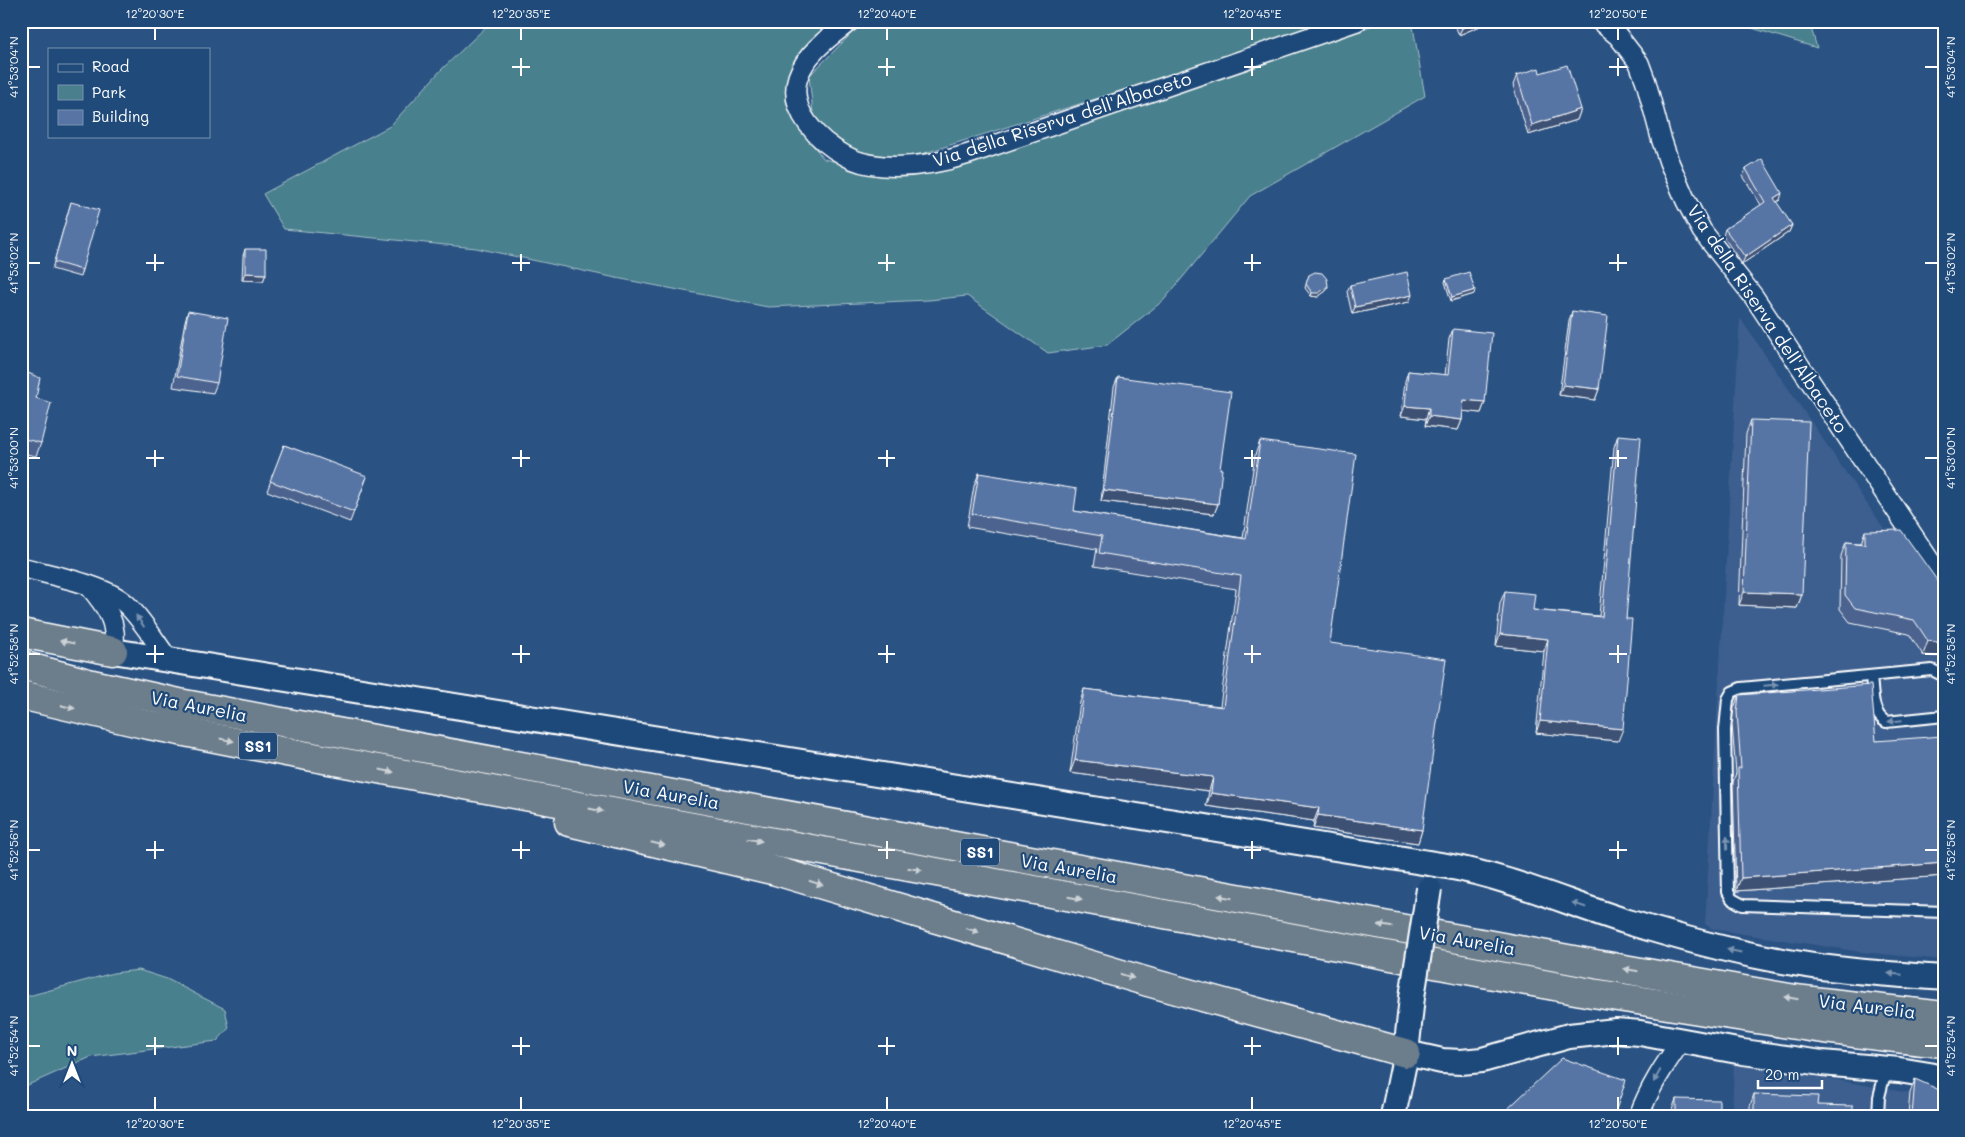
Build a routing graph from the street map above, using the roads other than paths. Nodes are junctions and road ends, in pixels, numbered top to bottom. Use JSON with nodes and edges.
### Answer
{"nodes":[{"id":1,"x":850,"y":21,"type":"edge"},
{"id":2,"x":1357,"y":21,"type":"edge"},
{"id":3,"x":1600,"y":21,"type":"edge"},
{"id":4,"x":21,"y":567,"type":"edge"},
{"id":5,"x":1944,"y":582,"type":"edge"},
{"id":6,"x":89,"y":586,"type":"junction"},
{"id":7,"x":21,"y":633,"type":"edge"},
{"id":8,"x":113,"y":651,"type":"junction"},
{"id":9,"x":169,"y":660,"type":"junction"},
{"id":10,"x":21,"y":665,"type":"edge"},
{"id":11,"x":1871,"y":676,"type":"junction"},
{"id":12,"x":1944,"y":676,"type":"edge"},
{"id":13,"x":21,"y":694,"type":"edge"},
{"id":14,"x":1944,"y":716,"type":"edge"},
{"id":15,"x":496,"y":791,"type":"junction"},
{"id":16,"x":1432,"y":863,"type":"junction"},
{"id":17,"x":1944,"y":912,"type":"edge"},
{"id":18,"x":1944,"y":978,"type":"edge"},
{"id":19,"x":1944,"y":1016,"type":"edge"},
{"id":20,"x":1682,"y":1040,"type":"junction"},
{"id":21,"x":1944,"y":1043,"type":"edge"},
{"id":22,"x":1406,"y":1053,"type":"junction"},
{"id":23,"x":1886,"y":1068,"type":"junction"},
{"id":24,"x":1944,"y":1079,"type":"edge"},
{"id":25,"x":1393,"y":1116,"type":"edge"},
{"id":26,"x":1639,"y":1116,"type":"edge"},
{"id":27,"x":1878,"y":1116,"type":"edge"}],
"edges":[{"from":1,"to":2,"type":"street","name":"Via della Riserva dell'Albaceto"},
{"from":3,"to":5,"type":"street","name":"Via della Riserva dell'Albaceto"},
{"from":4,"to":6,"type":"street"},
{"from":6,"to":8,"type":"street"},
{"from":9,"to":6,"type":"street","one_way":true},
{"from":8,"to":7,"type":"highway","one_way":true},
{"from":8,"to":9,"type":"street","name":"Via Aurelia"},
{"from":9,"to":16,"type":"street","name":"Via Aurelia"},
{"from":19,"to":10,"type":"highway","name":"Via Aurelia","number":"SS1","one_way":true},
{"from":11,"to":12,"type":"lane"},
{"from":14,"to":11,"type":"lane","one_way":true},
{"from":17,"to":11,"type":"lane","one_way":true},
{"from":13,"to":15,"type":"highway","name":"Via Aurelia","number":"SS1","one_way":true},
{"from":15,"to":21,"type":"highway","name":"Via Aurelia","number":"SS1","one_way":true},
{"from":15,"to":22,"type":"highway","one_way":true},
{"from":18,"to":16,"type":"street","name":"Via Aurelia","one_way":true},
{"from":16,"to":22,"type":"street","bridge":true},
{"from":20,"to":22,"type":"street"},
{"from":20,"to":23,"type":"street"},
{"from":20,"to":26,"type":"street","one_way":true},
{"from":22,"to":25,"type":"street"},
{"from":23,"to":24,"type":"street"},
{"from":23,"to":27,"type":"lane"}]}
